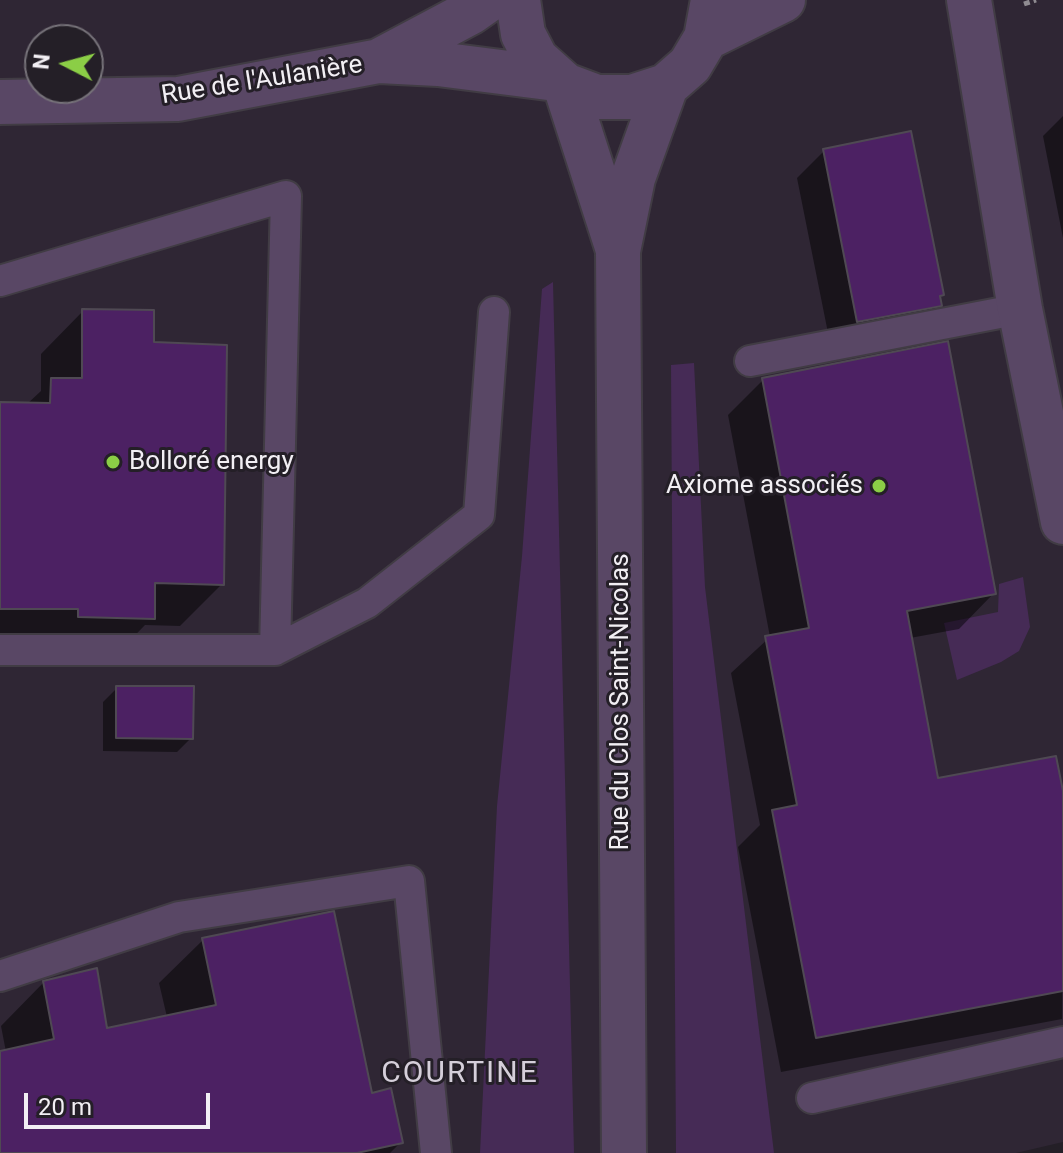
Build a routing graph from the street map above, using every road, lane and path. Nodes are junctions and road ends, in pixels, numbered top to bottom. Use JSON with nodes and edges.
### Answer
{"nodes":[{"id":1,"x":488,"y":0,"type":"edge"},
{"id":2,"x":518,"y":0,"type":"edge"},
{"id":3,"x":783,"y":0,"type":"edge"},
{"id":4,"x":969,"y":0,"type":"edge"},
{"id":5,"x":710,"y":19,"type":"edge"},
{"id":6,"x":379,"y":61,"type":"junction"},
{"id":7,"x":560,"y":82,"type":"junction"},
{"id":8,"x":666,"y":86,"type":"junction"},
{"id":9,"x":0,"y":102,"type":"edge"},
{"id":10,"x":618,"y":251,"type":"junction"},
{"id":11,"x":0,"y":281,"type":"edge"},
{"id":12,"x":1020,"y":309,"type":"junction"},
{"id":13,"x":494,"y":312,"type":"dead end"},
{"id":14,"x":750,"y":361,"type":"dead end"},
{"id":15,"x":1063,"y":518,"type":"edge"},
{"id":16,"x":0,"y":650,"type":"edge"},
{"id":17,"x":275,"y":650,"type":"junction"},
{"id":18,"x":0,"y":976,"type":"edge"},
{"id":19,"x":1063,"y":1042,"type":"edge"},
{"id":20,"x":812,"y":1098,"type":"dead end"},
{"id":21,"x":436,"y":1153,"type":"edge"},
{"id":22,"x":624,"y":1153,"type":"edge"}],
"edges":[{"from":1,"to":6,"type":"street","name":"Rue de l'Aulanière"},
{"from":2,"to":7,"type":"street"},
{"from":3,"to":5,"type":"street"},
{"from":4,"to":12,"type":"street"},
{"from":5,"to":8,"type":"street"},
{"from":6,"to":7,"type":"street","name":"Rue de l'Aulanière"},
{"from":6,"to":9,"type":"street","name":"Rue de l'Aulanière"},
{"from":7,"to":8,"type":"street","name":"Rue de l'Aulanière"},
{"from":7,"to":10,"type":"street","name":"Rue du Clos Saint-Nicolas"},
{"from":8,"to":10,"type":"street","name":"Rue du Clos Saint-Nicolas"},
{"from":10,"to":22,"type":"street","name":"Rue du Clos Saint-Nicolas"},
{"from":11,"to":17,"type":"lane"},
{"from":12,"to":14,"type":"lane"},
{"from":12,"to":15,"type":"street"},
{"from":13,"to":17,"type":"lane"},
{"from":16,"to":17,"type":"lane"},
{"from":18,"to":21,"type":"lane"},
{"from":19,"to":20,"type":"lane"}]}
